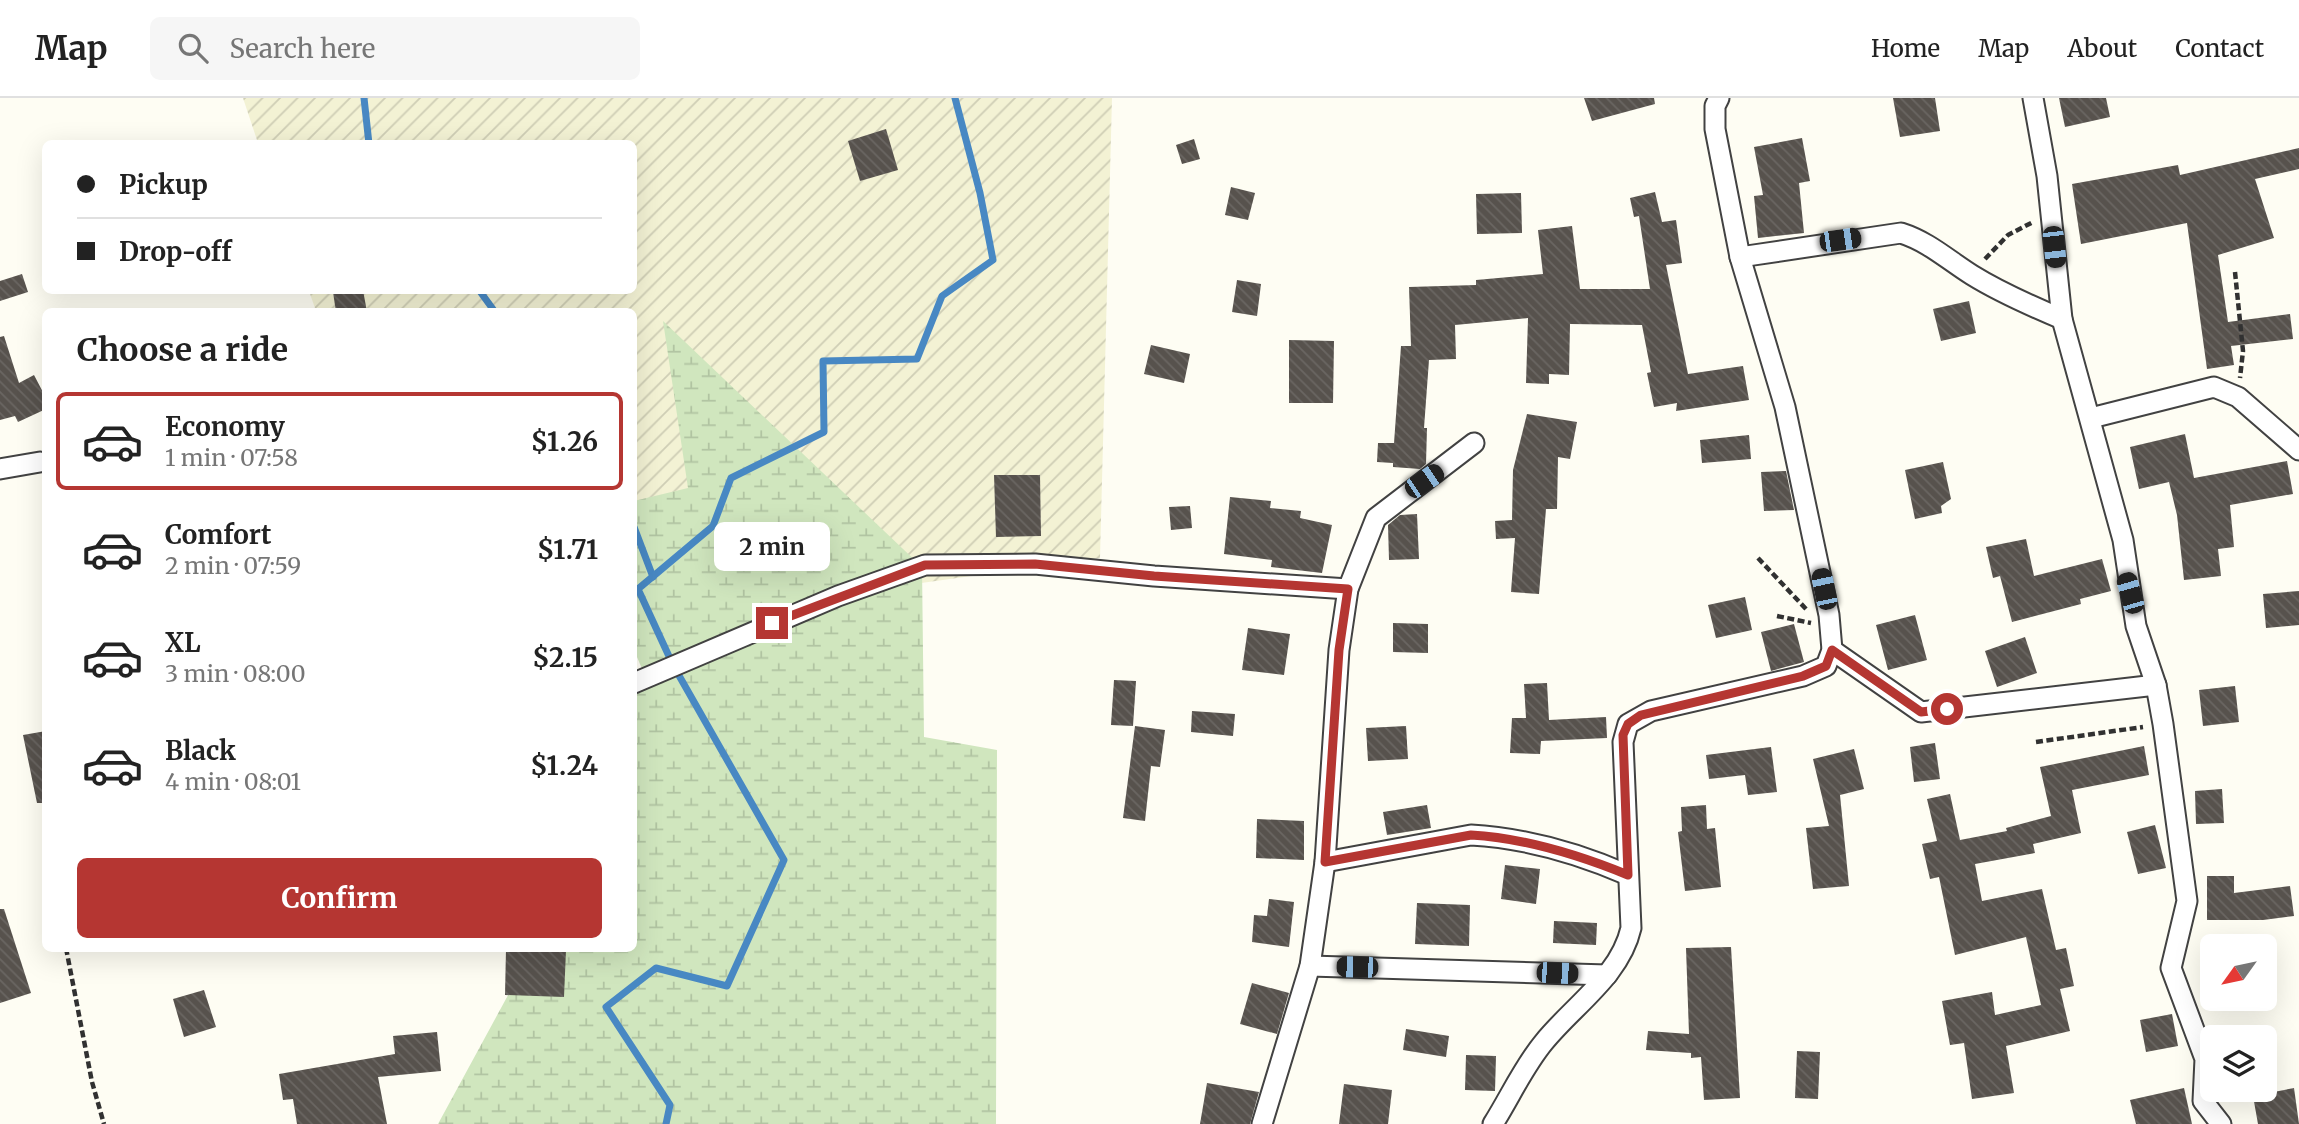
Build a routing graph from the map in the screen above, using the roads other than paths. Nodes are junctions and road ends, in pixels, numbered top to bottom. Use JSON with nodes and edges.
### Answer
{"nodes":[{"id":1,"x":1719,"y":98,"type":"edge"},
{"id":2,"x":2033,"y":98,"type":"edge"},
{"id":3,"x":1740,"y":257,"type":"junction"},
{"id":4,"x":2062,"y":319,"type":"junction"},
{"id":5,"x":2091,"y":418,"type":"junction"},
{"id":6,"x":1474,"y":443,"type":"dead end"},
{"id":7,"x":2299,"y":450,"type":"edge"},
{"id":8,"x":40,"y":462,"type":"dead end"},
{"id":9,"x":0,"y":469,"type":"edge"},
{"id":10,"x":1348,"y":589,"type":"junction"},
{"id":11,"x":1832,"y":650,"type":"junction"},
{"id":12,"x":637,"y":683,"type":"edge"},
{"id":13,"x":2156,"y":685,"type":"junction"},
{"id":14,"x":1325,"y":862,"type":"junction"},
{"id":15,"x":1628,"y":875,"type":"junction"},
{"id":16,"x":1310,"y":966,"type":"junction"},
{"id":17,"x":1607,"y":975,"type":"junction"},
{"id":18,"x":1262,"y":1124,"type":"edge"},
{"id":19,"x":1493,"y":1124,"type":"edge"},
{"id":20,"x":2221,"y":1124,"type":"edge"}],
"edges":[{"from":1,"to":3,"type":"street"},
{"from":2,"to":4,"type":"street"},
{"from":3,"to":4,"type":"street"},
{"from":3,"to":11,"type":"street"},
{"from":4,"to":5,"type":"street"},
{"from":5,"to":7,"type":"street"},
{"from":5,"to":13,"type":"street"},
{"from":6,"to":10,"type":"street"},
{"from":8,"to":9,"type":"street"},
{"from":10,"to":12,"type":"street"},
{"from":10,"to":14,"type":"street"},
{"from":11,"to":13,"type":"street"},
{"from":11,"to":15,"type":"street"},
{"from":13,"to":20,"type":"street"},
{"from":14,"to":15,"type":"street"},
{"from":14,"to":16,"type":"street"},
{"from":15,"to":17,"type":"street"},
{"from":16,"to":17,"type":"street"},
{"from":16,"to":18,"type":"street"},
{"from":17,"to":19,"type":"street"}]}
